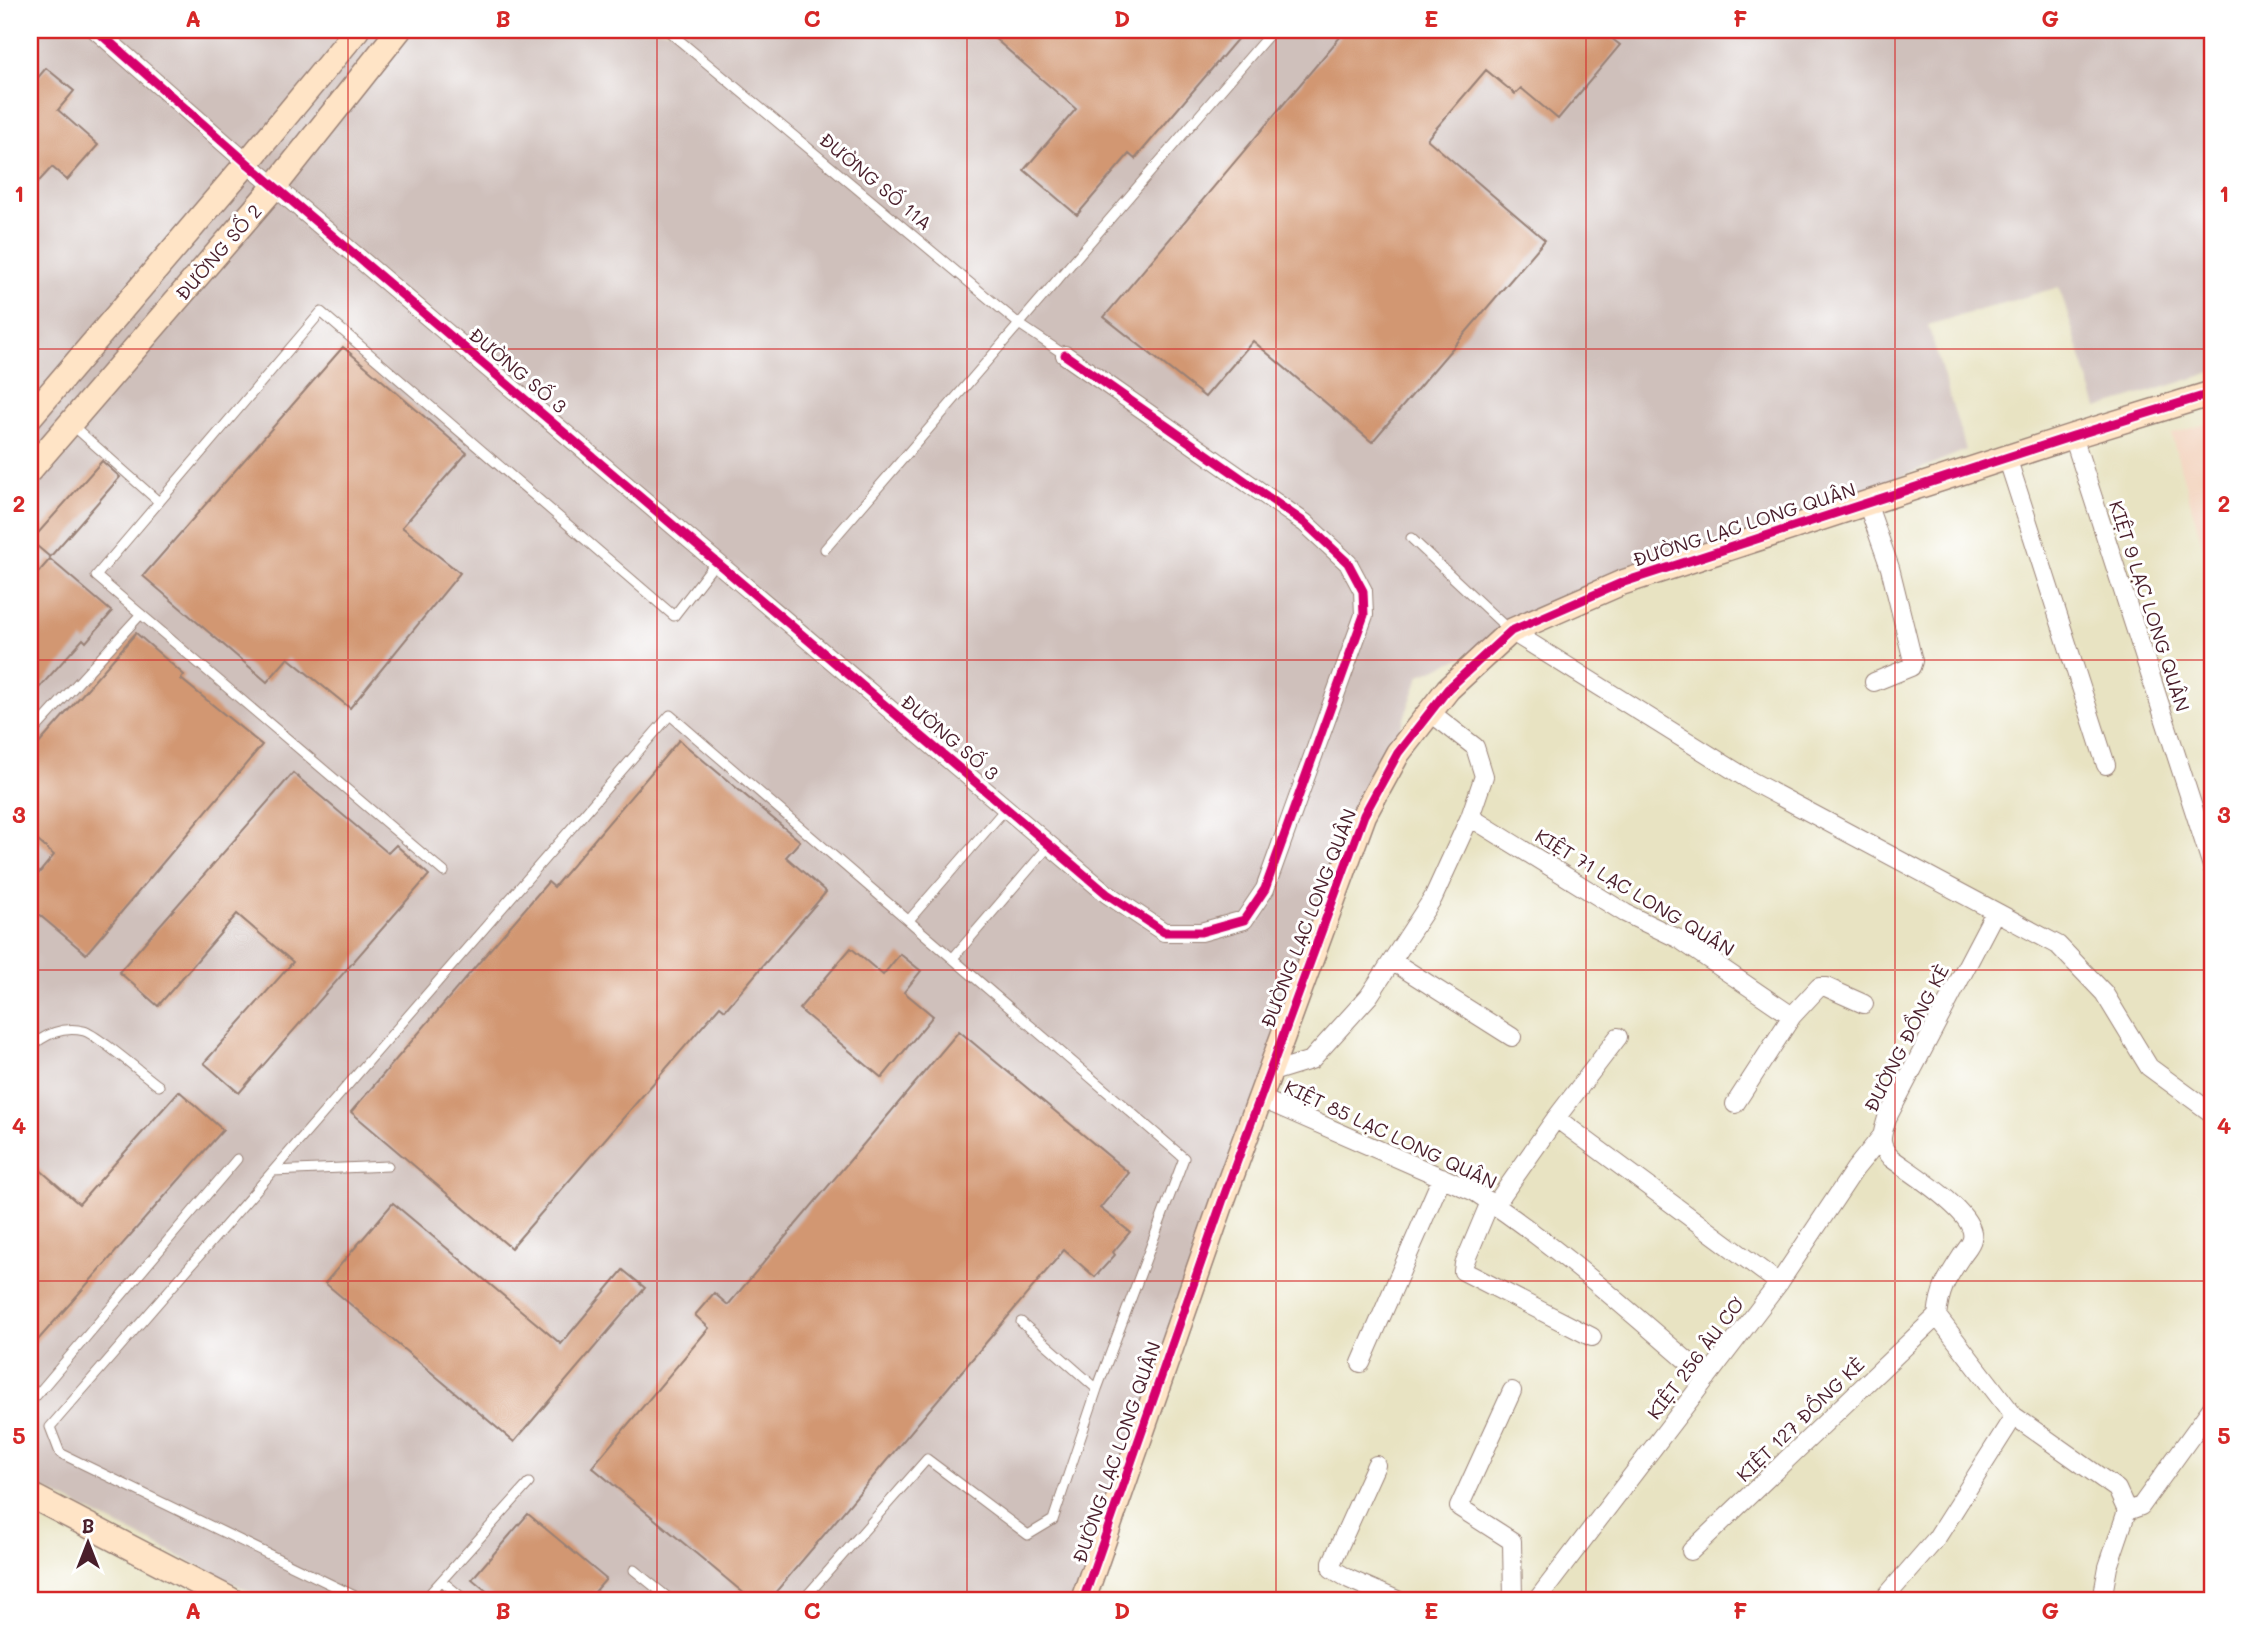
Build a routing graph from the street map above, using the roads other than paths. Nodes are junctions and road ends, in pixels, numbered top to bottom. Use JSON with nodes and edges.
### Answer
{"nodes":[{"id":1,"x":96,"y":30,"type":"edge"},
{"id":2,"x":357,"y":30,"type":"edge"},
{"id":3,"x":399,"y":30,"type":"edge"},
{"id":4,"x":667,"y":30,"type":"edge"},
{"id":5,"x":1273,"y":30,"type":"edge"},
{"id":6,"x":247,"y":163,"type":"junction"},
{"id":7,"x":275,"y":186,"type":"junction"},
{"id":8,"x":1019,"y":324,"type":"junction"},
{"id":9,"x":1065,"y":355,"type":"joint"},
{"id":10,"x":2213,"y":393,"type":"edge"},
{"id":11,"x":30,"y":417,"type":"edge"},
{"id":12,"x":70,"y":423,"type":"junction"},
{"id":13,"x":2073,"y":436,"type":"junction"},
{"id":14,"x":2007,"y":457,"type":"junction"},
{"id":15,"x":30,"y":470,"type":"edge"},
{"id":16,"x":159,"y":502,"type":"junction"},
{"id":17,"x":1867,"y":503,"type":"junction"},
{"id":18,"x":1411,"y":538,"type":"dead end"},
{"id":19,"x":825,"y":549,"type":"dead end"},
{"id":20,"x":716,"y":562,"type":"junction"},
{"id":21,"x":141,"y":614,"type":"junction"},
{"id":22,"x":1511,"y":631,"type":"junction"},
{"id":23,"x":1874,"y":682,"type":"dead end"},
{"id":24,"x":1430,"y":712,"type":"junction"},
{"id":25,"x":30,"y":735,"type":"edge"},
{"id":26,"x":2106,"y":765,"type":"dead end"},
{"id":27,"x":1006,"y":808,"type":"junction"},
{"id":28,"x":1470,"y":817,"type":"junction"},
{"id":29,"x":1048,"y":846,"type":"junction"},
{"id":30,"x":2213,"y":869,"type":"edge"},
{"id":31,"x":444,"y":872,"type":"dead end"},
{"id":32,"x":1995,"y":912,"type":"junction"},
{"id":33,"x":909,"y":920,"type":"junction"},
{"id":34,"x":953,"y":958,"type":"junction"},
{"id":35,"x":1392,"y":961,"type":"junction"},
{"id":36,"x":1864,"y":1004,"type":"dead end"},
{"id":37,"x":1785,"y":1011,"type":"junction"},
{"id":38,"x":1511,"y":1037,"type":"dead end"},
{"id":39,"x":1618,"y":1037,"type":"dead end"},
{"id":40,"x":30,"y":1049,"type":"edge"},
{"id":41,"x":1269,"y":1073,"type":"junction"},
{"id":42,"x":159,"y":1086,"type":"dead end"},
{"id":43,"x":1260,"y":1098,"type":"junction"},
{"id":44,"x":1735,"y":1104,"type":"dead end"},
{"id":45,"x":2213,"y":1114,"type":"edge"},
{"id":46,"x":1556,"y":1118,"type":"junction"},
{"id":47,"x":1881,"y":1137,"type":"junction"},
{"id":48,"x":237,"y":1159,"type":"dead end"},
{"id":49,"x":388,"y":1166,"type":"dead end"},
{"id":50,"x":273,"y":1171,"type":"junction"},
{"id":51,"x":1442,"y":1177,"type":"junction"},
{"id":52,"x":1493,"y":1204,"type":"junction"},
{"id":53,"x":1779,"y":1283,"type":"junction"},
{"id":54,"x":1937,"y":1316,"type":"junction"},
{"id":55,"x":1021,"y":1322,"type":"dead end"},
{"id":56,"x":1592,"y":1337,"type":"dead end"},
{"id":57,"x":1361,"y":1363,"type":"dead end"},
{"id":58,"x":1707,"y":1378,"type":"junction"},
{"id":59,"x":1097,"y":1389,"type":"junction"},
{"id":60,"x":1512,"y":1391,"type":"dead end"},
{"id":61,"x":30,"y":1403,"type":"edge"},
{"id":62,"x":2213,"y":1406,"type":"edge"},
{"id":63,"x":2014,"y":1416,"type":"junction"},
{"id":64,"x":1376,"y":1465,"type":"dead end"},
{"id":65,"x":529,"y":1483,"type":"dead end"},
{"id":66,"x":30,"y":1495,"type":"edge"},
{"id":67,"x":2127,"y":1511,"type":"junction"},
{"id":68,"x":1691,"y":1551,"type":"dead end"},
{"id":69,"x":634,"y":1570,"type":"dead end"},
{"id":70,"x":442,"y":1581,"type":"junction"},
{"id":71,"x":231,"y":1600,"type":"edge"},
{"id":72,"x":363,"y":1600,"type":"edge"},
{"id":73,"x":424,"y":1600,"type":"edge"},
{"id":74,"x":465,"y":1600,"type":"edge"},
{"id":75,"x":671,"y":1600,"type":"edge"},
{"id":76,"x":803,"y":1600,"type":"edge"},
{"id":77,"x":1083,"y":1600,"type":"edge"},
{"id":78,"x":1397,"y":1600,"type":"edge"},
{"id":79,"x":1513,"y":1600,"type":"edge"},
{"id":80,"x":1537,"y":1600,"type":"edge"},
{"id":81,"x":1884,"y":1600,"type":"edge"},
{"id":82,"x":2104,"y":1600,"type":"edge"}],
"edges":[{"from":1,"to":6,"type":"street","name":"ĐƯỜNG SỐ 3"},
{"from":2,"to":6,"type":"street","name":"ĐƯỜNG SỐ 2"},
{"from":3,"to":7,"type":"street","name":"ĐƯỜNG SỐ 2"},
{"from":4,"to":8,"type":"lane","name":"ĐƯỜNG SỐ 11A"},
{"from":5,"to":8,"type":"lane"},
{"from":6,"to":7,"type":"street","name":"ĐƯỜNG SỐ 3"},
{"from":6,"to":11,"type":"street","name":"ĐƯỜNG SỐ 2"},
{"from":7,"to":12,"type":"street","name":"ĐƯỜNG SỐ 2"},
{"from":7,"to":20,"type":"street","name":"ĐƯỜNG SỐ 3"},
{"from":8,"to":9,"type":"lane","name":"ĐƯỜNG SỐ 11A"},
{"from":8,"to":19,"type":"lane"},
{"from":9,"to":29,"type":"street","name":"ĐƯỜNG SỐ 3"},
{"from":10,"to":13,"type":"street","name":"ĐƯỜNG LẠC LONG QUÂN"},
{"from":12,"to":15,"type":"street","name":"ĐƯỜNG SỐ 2"},
{"from":12,"to":16,"type":"lane"},
{"from":13,"to":14,"type":"street","name":"ĐƯỜNG LẠC LONG QUÂN"},
{"from":13,"to":30,"type":"street","name":"KIỆT 9 LẠC LONG QUÂN"},
{"from":14,"to":17,"type":"street","name":"ĐƯỜNG LẠC LONG QUÂN"},
{"from":14,"to":26,"type":"street"},
{"from":16,"to":20,"type":"lane"},
{"from":16,"to":21,"type":"lane"},
{"from":17,"to":22,"type":"street","name":"ĐƯỜNG LẠC LONG QUÂN"},
{"from":17,"to":23,"type":"street"},
{"from":18,"to":22,"type":"lane"},
{"from":20,"to":27,"type":"street","name":"ĐƯỜNG SỐ 3"},
{"from":21,"to":25,"type":"lane"},
{"from":21,"to":31,"type":"lane"},
{"from":22,"to":24,"type":"street","name":"ĐƯỜNG LẠC LONG QUÂN"},
{"from":22,"to":32,"type":"street"},
{"from":24,"to":28,"type":"street"},
{"from":24,"to":41,"type":"street","name":"ĐƯỜNG LẠC LONG QUÂN"},
{"from":27,"to":29,"type":"street","name":"ĐƯỜNG SỐ 3"},
{"from":27,"to":33,"type":"lane"},
{"from":28,"to":35,"type":"street"},
{"from":28,"to":37,"type":"street","name":"KIỆT 71 LẠC LONG QUÂN"},
{"from":29,"to":34,"type":"lane"},
{"from":32,"to":45,"type":"street"},
{"from":32,"to":47,"type":"street","name":"ĐƯỜNG ĐỒNG KÈ"},
{"from":33,"to":34,"type":"lane"},
{"from":33,"to":50,"type":"lane"},
{"from":34,"to":59,"type":"lane"},
{"from":35,"to":38,"type":"street"},
{"from":35,"to":41,"type":"street"},
{"from":36,"to":37,"type":"street"},
{"from":37,"to":44,"type":"street"},
{"from":39,"to":46,"type":"street"},
{"from":40,"to":42,"type":"lane"},
{"from":41,"to":43,"type":"street","name":"ĐƯỜNG LẠC LONG QUÂN"},
{"from":43,"to":51,"type":"street","name":"KIỆT 85 LẠC LONG QUÂN"},
{"from":43,"to":77,"type":"street","name":"ĐƯỜNG LẠC LONG QUÂN"},
{"from":46,"to":52,"type":"street"},
{"from":46,"to":53,"type":"street"},
{"from":47,"to":53,"type":"street","name":"KIỆT 256 ÂU CƠ"},
{"from":47,"to":54,"type":"street","name":"ĐƯỜNG ĐỒNG KÈ"},
{"from":48,"to":61,"type":"lane"},
{"from":49,"to":50,"type":"lane"},
{"from":50,"to":72,"type":"lane"},
{"from":51,"to":52,"type":"street","name":"KIỆT 85 LẠC LONG QUÂN"},
{"from":51,"to":57,"type":"street"},
{"from":52,"to":56,"type":"street"},
{"from":52,"to":58,"type":"street","name":"KIỆT 85 LẠC LONG QUÂN"},
{"from":53,"to":58,"type":"street","name":"KIỆT 256 ÂU CƠ"},
{"from":54,"to":63,"type":"street"},
{"from":54,"to":68,"type":"street","name":"KIỆT 127 ĐỒNG KÈ"},
{"from":55,"to":59,"type":"lane"},
{"from":58,"to":80,"type":"street","name":"KIỆT 256 ÂU CƠ"},
{"from":59,"to":76,"type":"lane"},
{"from":60,"to":79,"type":"street"},
{"from":62,"to":67,"type":"street"},
{"from":63,"to":67,"type":"street"},
{"from":63,"to":81,"type":"street"},
{"from":64,"to":78,"type":"street"},
{"from":65,"to":70,"type":"lane"},
{"from":66,"to":71,"type":"street"},
{"from":67,"to":82,"type":"street"},
{"from":69,"to":75,"type":"lane"},
{"from":70,"to":73,"type":"lane"},
{"from":70,"to":74,"type":"lane"}]}
